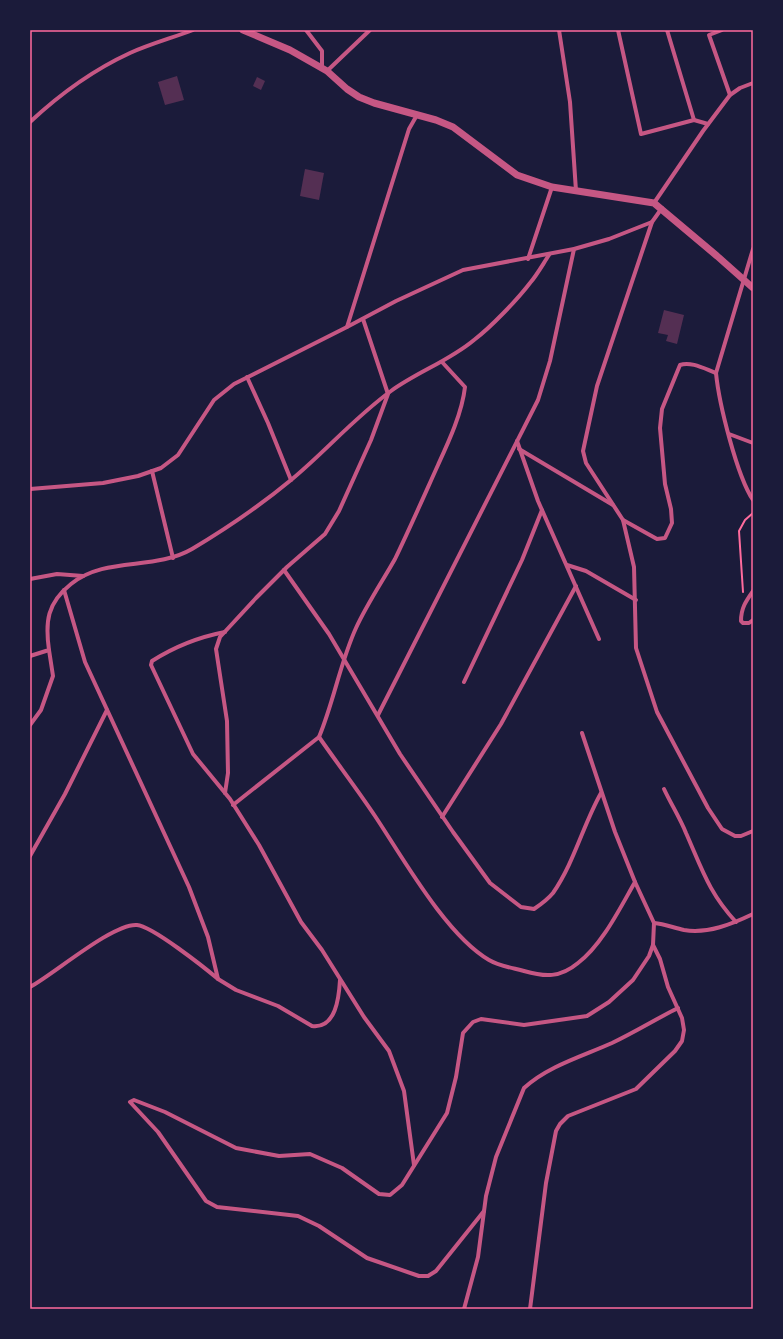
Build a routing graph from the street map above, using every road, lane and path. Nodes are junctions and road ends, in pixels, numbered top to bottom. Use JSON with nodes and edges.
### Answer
{"nodes":[{"id":1,"x":193,"y":30,"type":"edge"},
{"id":2,"x":243,"y":30,"type":"edge"},
{"id":3,"x":306,"y":30,"type":"edge"},
{"id":4,"x":370,"y":30,"type":"edge"},
{"id":5,"x":559,"y":30,"type":"edge"},
{"id":6,"x":618,"y":30,"type":"edge"},
{"id":7,"x":667,"y":30,"type":"edge"},
{"id":8,"x":707,"y":30,"type":"edge"},
{"id":9,"x":722,"y":30,"type":"edge"},
{"id":10,"x":709,"y":35,"type":"junction"},
{"id":11,"x":324,"y":69,"type":"junction"},
{"id":12,"x":753,"y":83,"type":"edge"},
{"id":13,"x":730,"y":95,"type":"junction"},
{"id":14,"x":417,"y":115,"type":"junction"},
{"id":15,"x":694,"y":120,"type":"junction"},
{"id":16,"x":30,"y":122,"type":"edge"},
{"id":17,"x":708,"y":124,"type":"junction"},
{"id":18,"x":552,"y":187,"type":"junction"},
{"id":19,"x":576,"y":192,"type":"junction"},
{"id":20,"x":654,"y":203,"type":"junction"},
{"id":21,"x":662,"y":208,"type":"junction"},
{"id":22,"x":652,"y":222,"type":"junction"},
{"id":23,"x":574,"y":249,"type":"junction"},
{"id":24,"x":753,"y":249,"type":"edge"},
{"id":25,"x":549,"y":255,"type":"junction"},
{"id":26,"x":528,"y":259,"type":"junction"},
{"id":27,"x":744,"y":279,"type":"junction"},
{"id":28,"x":753,"y":288,"type":"edge"},
{"id":29,"x":363,"y":319,"type":"junction"},
{"id":30,"x":347,"y":327,"type":"junction"},
{"id":31,"x":442,"y":362,"type":"junction"},
{"id":32,"x":716,"y":373,"type":"junction"},
{"id":33,"x":247,"y":377,"type":"junction"},
{"id":34,"x":388,"y":394,"type":"junction"},
{"id":35,"x":729,"y":434,"type":"junction"},
{"id":36,"x":516,"y":440,"type":"junction"},
{"id":37,"x":753,"y":443,"type":"edge"},
{"id":38,"x":519,"y":448,"type":"junction"},
{"id":39,"x":152,"y":471,"type":"junction"},
{"id":40,"x":290,"y":480,"type":"junction"},
{"id":41,"x":30,"y":489,"type":"edge"},
{"id":42,"x":753,"y":500,"type":"edge"},
{"id":43,"x":615,"y":506,"type":"junction"},
{"id":44,"x":542,"y":510,"type":"junction"},
{"id":45,"x":753,"y":513,"type":"edge"},
{"id":46,"x":623,"y":520,"type":"junction"},
{"id":47,"x":173,"y":558,"type":"junction"},
{"id":48,"x":566,"y":565,"type":"junction"},
{"id":49,"x":284,"y":570,"type":"junction"},
{"id":50,"x":84,"y":576,"type":"junction"},
{"id":51,"x":30,"y":579,"type":"edge"},
{"id":52,"x":576,"y":586,"type":"junction"},
{"id":53,"x":64,"y":590,"type":"junction"},
{"id":54,"x":753,"y":591,"type":"edge"},
{"id":55,"x":636,"y":600,"type":"junction"},
{"id":56,"x":746,"y":600,"type":"junction"},
{"id":57,"x":753,"y":620,"type":"edge"},
{"id":58,"x":225,"y":632,"type":"junction"},
{"id":59,"x":599,"y":639,"type":"dead end"},
{"id":60,"x":49,"y":650,"type":"junction"},
{"id":61,"x":30,"y":656,"type":"edge"},
{"id":62,"x":344,"y":658,"type":"junction"},
{"id":63,"x":464,"y":682,"type":"dead end"},
{"id":64,"x":106,"y":710,"type":"junction"},
{"id":65,"x":378,"y":715,"type":"junction"},
{"id":66,"x":30,"y":725,"type":"edge"},
{"id":67,"x":582,"y":734,"type":"dead end"},
{"id":68,"x":319,"y":737,"type":"junction"},
{"id":69,"x":664,"y":789,"type":"dead end"},
{"id":70,"x":225,"y":793,"type":"junction"},
{"id":71,"x":602,"y":793,"type":"junction"},
{"id":72,"x":233,"y":805,"type":"junction"},
{"id":73,"x":442,"y":816,"type":"junction"},
{"id":74,"x":753,"y":831,"type":"edge"},
{"id":75,"x":30,"y":856,"type":"edge"},
{"id":76,"x":635,"y":882,"type":"junction"},
{"id":77,"x":753,"y":914,"type":"edge"},
{"id":78,"x":736,"y":922,"type":"junction"},
{"id":79,"x":654,"y":923,"type":"junction"},
{"id":80,"x":653,"y":945,"type":"junction"},
{"id":81,"x":218,"y":979,"type":"junction"},
{"id":82,"x":340,"y":979,"type":"junction"},
{"id":83,"x":30,"y":987,"type":"edge"},
{"id":84,"x":678,"y":1008,"type":"junction"},
{"id":85,"x":414,"y":1166,"type":"junction"},
{"id":86,"x":484,"y":1211,"type":"junction"},
{"id":87,"x":464,"y":1309,"type":"edge"},
{"id":88,"x":530,"y":1309,"type":"edge"}],
"edges":[{"from":1,"to":16,"type":"street"},
{"from":2,"to":11,"type":"street"},
{"from":3,"to":11,"type":"street"},
{"from":4,"to":11,"type":"street"},
{"from":5,"to":19,"type":"street"},
{"from":6,"to":15,"type":"street"},
{"from":7,"to":15,"type":"street"},
{"from":8,"to":10,"type":"street"},
{"from":9,"to":10,"type":"street"},
{"from":10,"to":13,"type":"street"},
{"from":11,"to":14,"type":"street"},
{"from":12,"to":13,"type":"street"},
{"from":13,"to":17,"type":"street"},
{"from":14,"to":18,"type":"street"},
{"from":14,"to":30,"type":"street"},
{"from":15,"to":17,"type":"street"},
{"from":17,"to":20,"type":"street"},
{"from":18,"to":19,"type":"street"},
{"from":18,"to":26,"type":"street"},
{"from":19,"to":20,"type":"street"},
{"from":20,"to":21,"type":"street"},
{"from":21,"to":22,"type":"street"},
{"from":21,"to":27,"type":"street"},
{"from":22,"to":23,"type":"street"},
{"from":22,"to":43,"type":"street"},
{"from":23,"to":25,"type":"street"},
{"from":23,"to":36,"type":"street"},
{"from":24,"to":27,"type":"street"},
{"from":25,"to":26,"type":"street"},
{"from":25,"to":31,"type":"street"},
{"from":26,"to":29,"type":"street"},
{"from":27,"to":28,"type":"street"},
{"from":27,"to":32,"type":"street"},
{"from":29,"to":30,"type":"street"},
{"from":29,"to":34,"type":"street"},
{"from":30,"to":33,"type":"street"},
{"from":31,"to":34,"type":"street"},
{"from":31,"to":62,"type":"street"},
{"from":32,"to":35,"type":"street"},
{"from":32,"to":46,"type":"street"},
{"from":33,"to":39,"type":"street"},
{"from":33,"to":40,"type":"street"},
{"from":34,"to":40,"type":"street"},
{"from":34,"to":49,"type":"street"},
{"from":35,"to":37,"type":"street"},
{"from":35,"to":42,"type":"street"},
{"from":36,"to":38,"type":"street"},
{"from":36,"to":65,"type":"street"},
{"from":38,"to":43,"type":"street"},
{"from":38,"to":44,"type":"street"},
{"from":39,"to":41,"type":"street"},
{"from":39,"to":47,"type":"street"},
{"from":40,"to":47,"type":"street"},
{"from":43,"to":46,"type":"street"},
{"from":44,"to":48,"type":"street"},
{"from":44,"to":63,"type":"street"},
{"from":45,"to":56,"type":"path"},
{"from":46,"to":55,"type":"street"},
{"from":47,"to":50,"type":"street"},
{"from":48,"to":52,"type":"street"},
{"from":48,"to":55,"type":"street"},
{"from":49,"to":58,"type":"street"},
{"from":49,"to":62,"type":"street"},
{"from":50,"to":51,"type":"street"},
{"from":50,"to":53,"type":"street"},
{"from":52,"to":59,"type":"street"},
{"from":52,"to":73,"type":"street"},
{"from":53,"to":60,"type":"street"},
{"from":53,"to":64,"type":"street"},
{"from":54,"to":56,"type":"street"},
{"from":55,"to":74,"type":"street"},
{"from":56,"to":57,"type":"street"},
{"from":58,"to":70,"type":"street"},
{"from":58,"to":70,"type":"street"},
{"from":60,"to":61,"type":"street"},
{"from":60,"to":66,"type":"street"},
{"from":62,"to":65,"type":"street"},
{"from":62,"to":68,"type":"street"},
{"from":64,"to":75,"type":"street"},
{"from":64,"to":81,"type":"street"},
{"from":65,"to":73,"type":"street"},
{"from":67,"to":71,"type":"street"},
{"from":68,"to":72,"type":"street"},
{"from":68,"to":76,"type":"street"},
{"from":69,"to":78,"type":"street"},
{"from":70,"to":72,"type":"street"},
{"from":71,"to":73,"type":"street"},
{"from":71,"to":76,"type":"street"},
{"from":72,"to":82,"type":"street"},
{"from":76,"to":79,"type":"street"},
{"from":77,"to":78,"type":"street"},
{"from":78,"to":79,"type":"street"},
{"from":79,"to":80,"type":"street"},
{"from":80,"to":84,"type":"street"},
{"from":80,"to":85,"type":"street"},
{"from":81,"to":82,"type":"street"},
{"from":81,"to":83,"type":"street"},
{"from":82,"to":85,"type":"street"},
{"from":84,"to":86,"type":"street"},
{"from":84,"to":88,"type":"street"},
{"from":85,"to":86,"type":"street"},
{"from":86,"to":87,"type":"street"}]}
